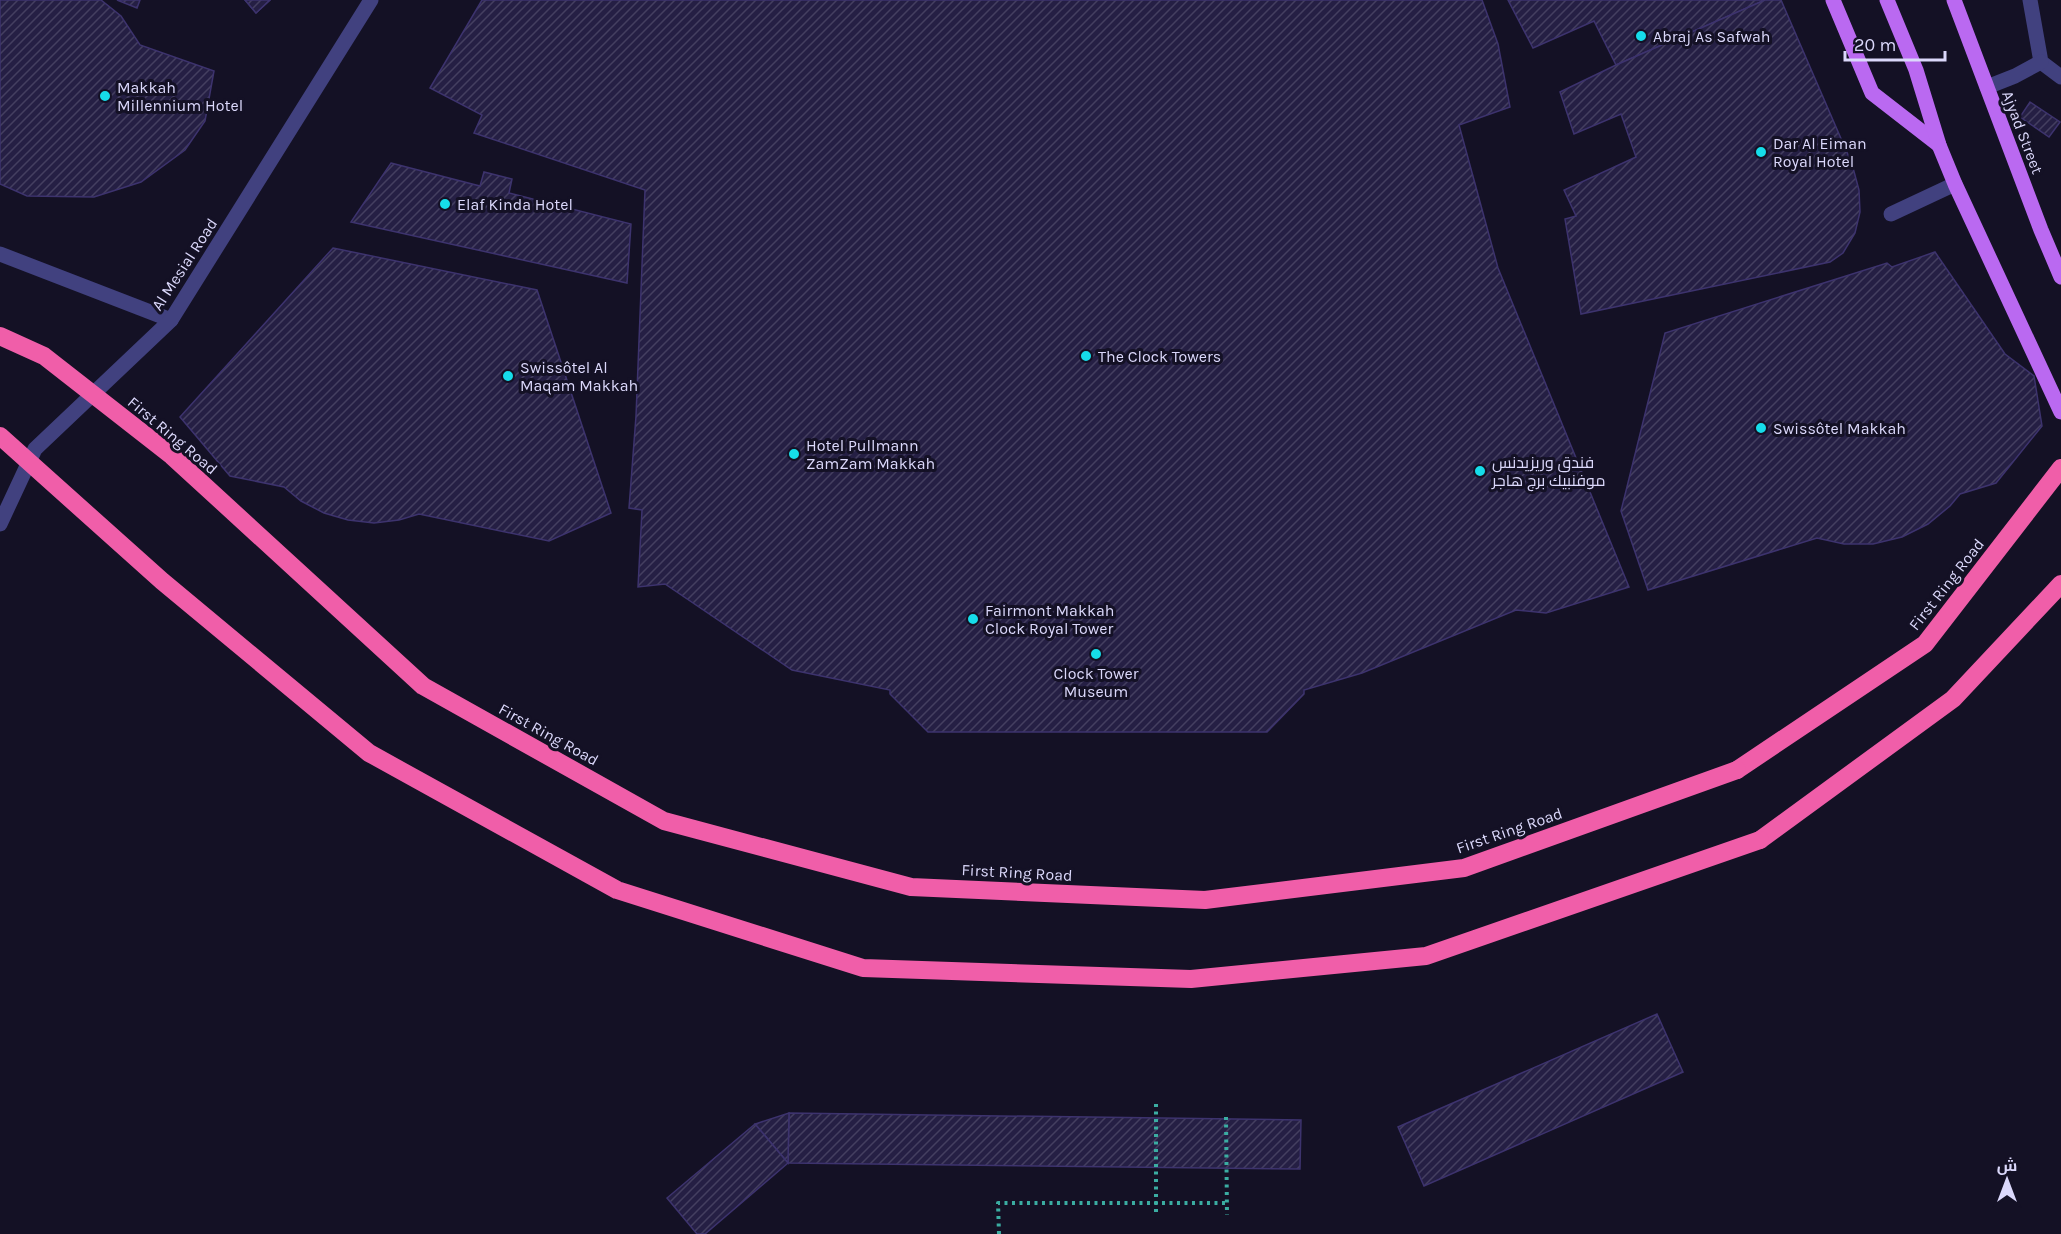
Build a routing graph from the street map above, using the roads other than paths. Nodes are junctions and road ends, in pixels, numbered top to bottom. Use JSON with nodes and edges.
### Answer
{"nodes":[{"id":1,"x":371,"y":0,"type":"edge"},
{"id":2,"x":1833,"y":0,"type":"edge"},
{"id":3,"x":1887,"y":0,"type":"edge"},
{"id":4,"x":1954,"y":0,"type":"edge"},
{"id":5,"x":2030,"y":0,"type":"edge"},
{"id":6,"x":2041,"y":62,"type":"junction"},
{"id":7,"x":2061,"y":77,"type":"edge"},
{"id":8,"x":1987,"y":87,"type":"junction"},
{"id":9,"x":1939,"y":145,"type":"junction"},
{"id":10,"x":1955,"y":184,"type":"junction"},
{"id":11,"x":1891,"y":214,"type":"dead end"},
{"id":12,"x":0,"y":254,"type":"edge"},
{"id":13,"x":2061,"y":277,"type":"edge"},
{"id":14,"x":171,"y":320,"type":"junction"},
{"id":15,"x":0,"y":336,"type":"edge"},
{"id":16,"x":2061,"y":412,"type":"edge"},
{"id":17,"x":0,"y":436,"type":"edge"},
{"id":18,"x":2061,"y":468,"type":"edge"},
{"id":19,"x":0,"y":524,"type":"edge"},
{"id":20,"x":2061,"y":584,"type":"edge"}],
"edges":[{"from":1,"to":14,"type":"street","name":"Al Mesial Road"},
{"from":2,"to":9,"type":"main road"},
{"from":3,"to":9,"type":"main road"},
{"from":4,"to":8,"type":"main road","name":"Ajyad Street"},
{"from":5,"to":6,"type":"street"},
{"from":6,"to":7,"type":"street"},
{"from":6,"to":8,"type":"street"},
{"from":8,"to":13,"type":"main road","name":"Ajyad Street"},
{"from":9,"to":10,"type":"main road"},
{"from":10,"to":11,"type":"street"},
{"from":10,"to":16,"type":"main road"},
{"from":12,"to":14,"type":"street"},
{"from":14,"to":19,"type":"street","name":"Al Mesial Road"},
{"from":15,"to":18,"type":"highway","name":"First Ring Road","bridge":true},
{"from":17,"to":20,"type":"highway","bridge":true}]}
